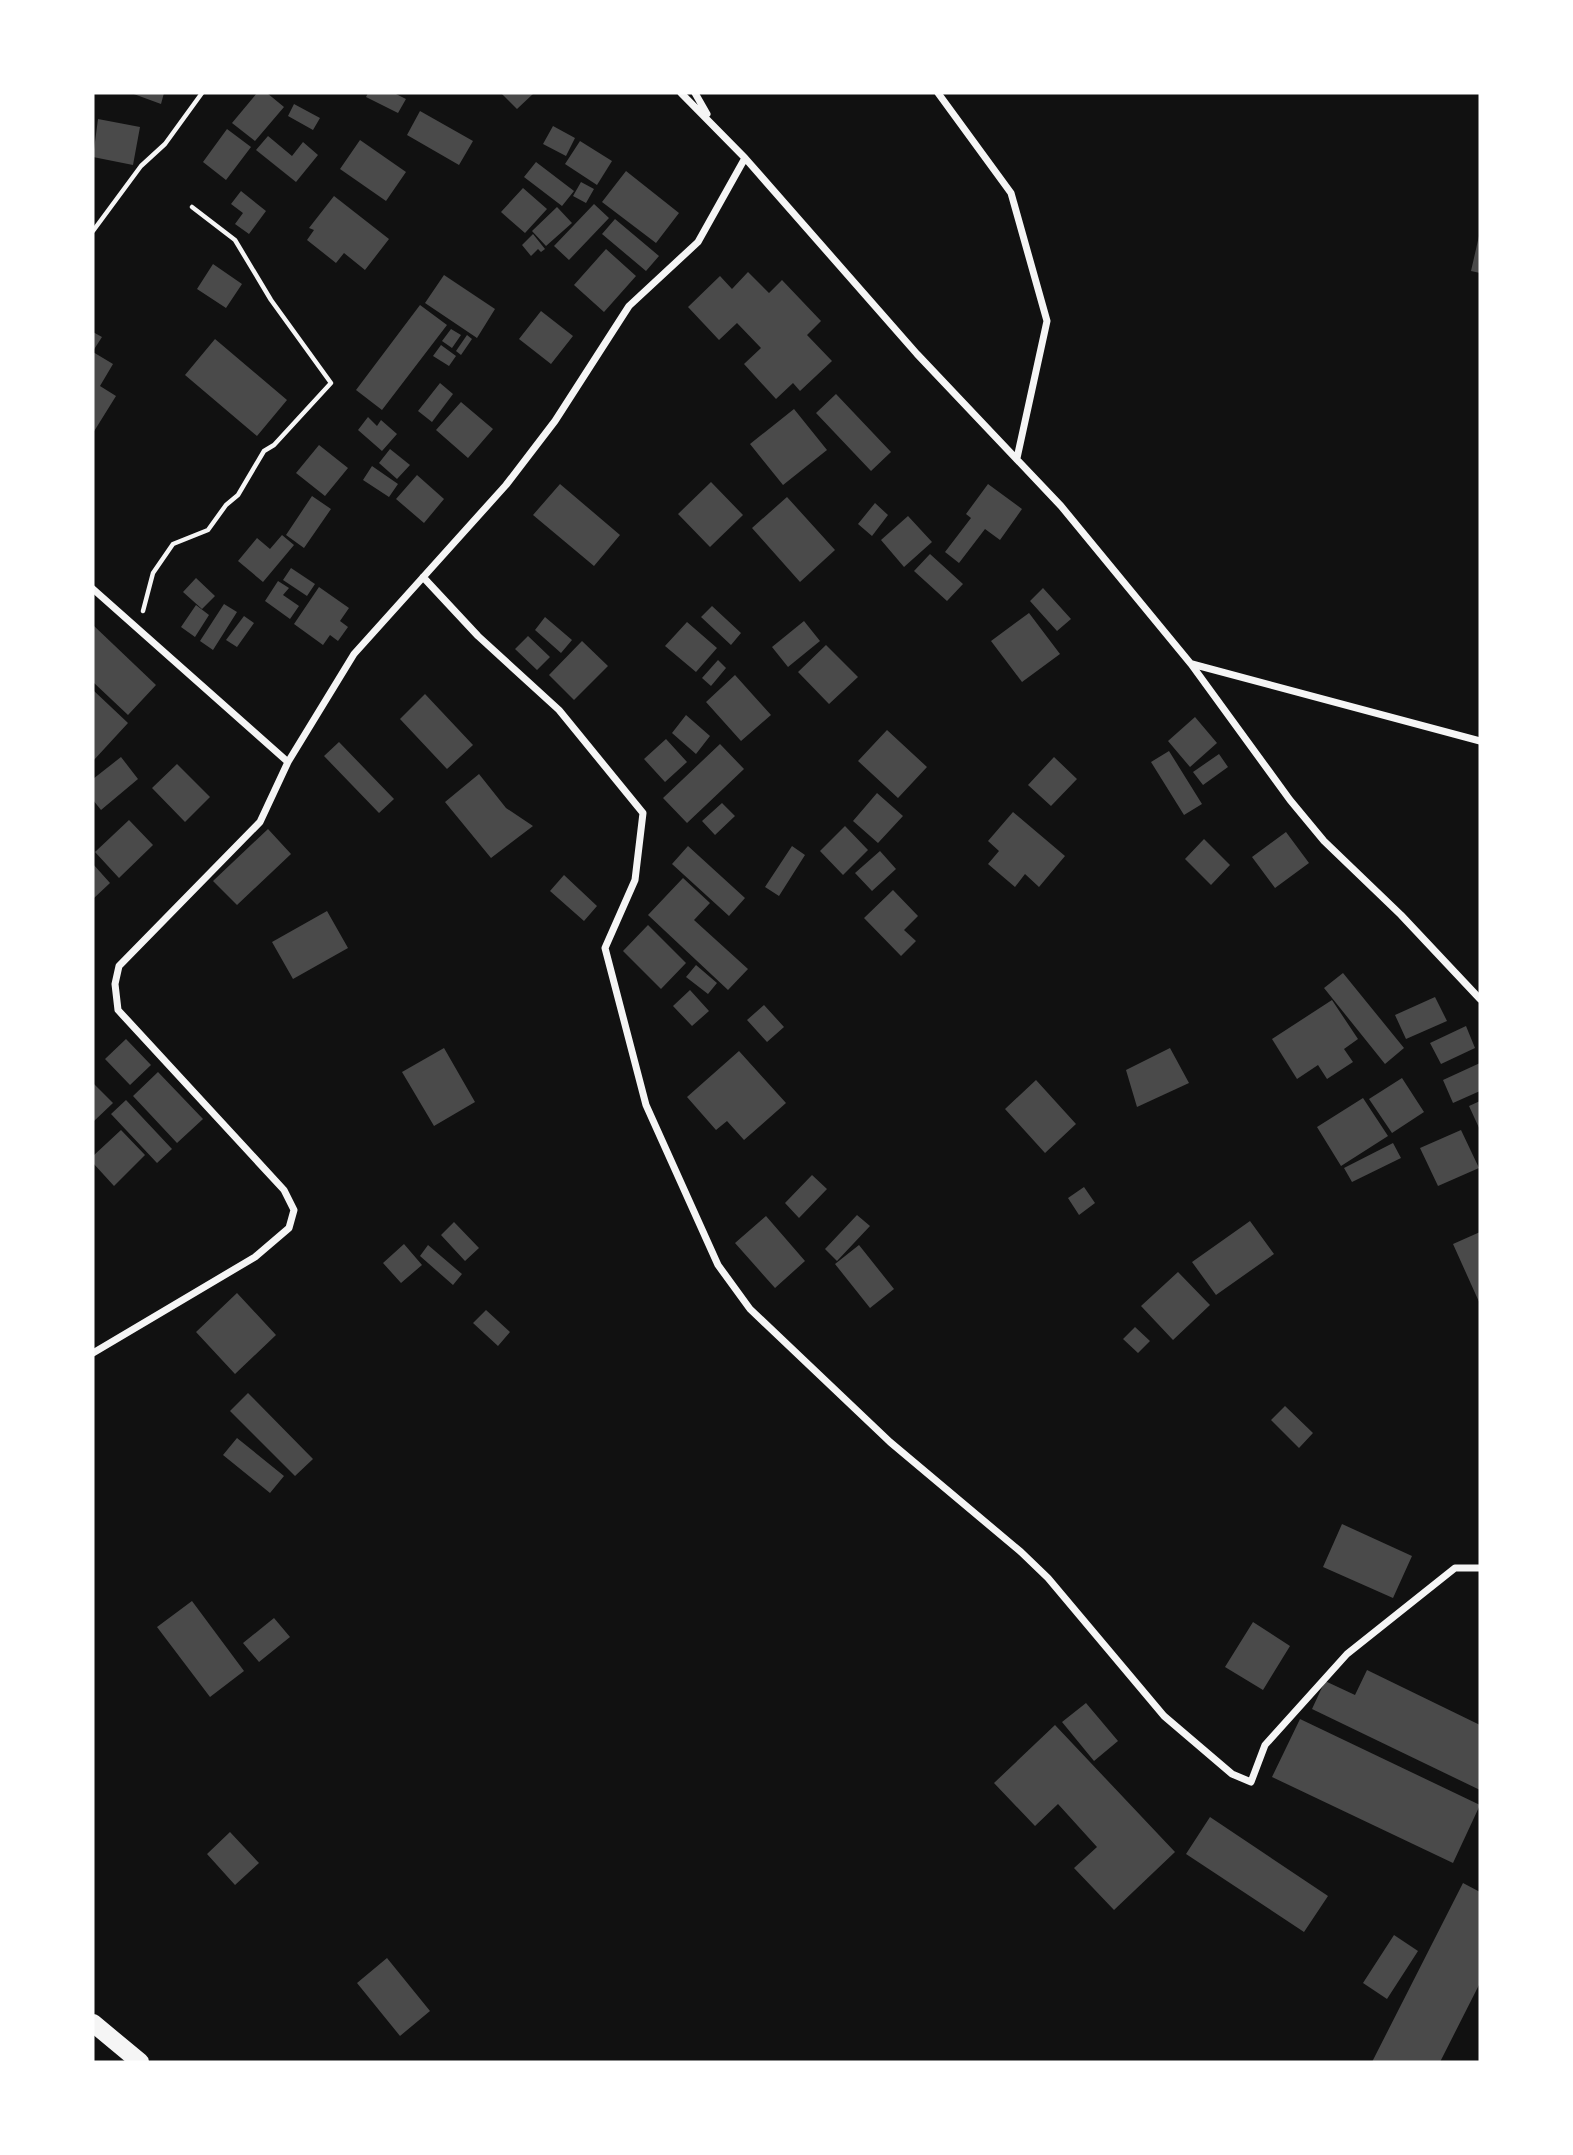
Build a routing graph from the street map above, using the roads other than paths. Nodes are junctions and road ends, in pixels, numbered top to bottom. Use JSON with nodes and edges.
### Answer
{"nodes":[{"id":1,"x":681,"y":93,"type":"edge"},
{"id":2,"x":695,"y":93,"type":"edge"},
{"id":3,"x":938,"y":93,"type":"edge"},
{"id":4,"x":713,"y":124,"type":"junction"},
{"id":5,"x":745,"y":158,"type":"junction"},
{"id":6,"x":1017,"y":458,"type":"junction"},
{"id":7,"x":423,"y":577,"type":"junction"},
{"id":8,"x":93,"y":589,"type":"edge"},
{"id":9,"x":1191,"y":664,"type":"junction"},
{"id":10,"x":1480,"y":741,"type":"edge"},
{"id":11,"x":288,"y":762,"type":"junction"},
{"id":12,"x":1480,"y":999,"type":"edge"},
{"id":13,"x":93,"y":1353,"type":"edge"},
{"id":14,"x":1480,"y":1568,"type":"edge"},
{"id":15,"x":93,"y":2023,"type":"edge"},
{"id":16,"x":140,"y":2062,"type":"edge"}],
"edges":[{"from":1,"to":4,"type":"street"},
{"from":2,"to":4,"type":"street"},
{"from":3,"to":6,"type":"street"},
{"from":4,"to":5,"type":"street"},
{"from":5,"to":6,"type":"street"},
{"from":5,"to":7,"type":"street"},
{"from":6,"to":9,"type":"street"},
{"from":7,"to":11,"type":"street"},
{"from":7,"to":14,"type":"street"},
{"from":8,"to":11,"type":"street"},
{"from":9,"to":10,"type":"street"},
{"from":9,"to":12,"type":"street"},
{"from":11,"to":13,"type":"street"},
{"from":15,"to":16,"type":"main road"}]}
